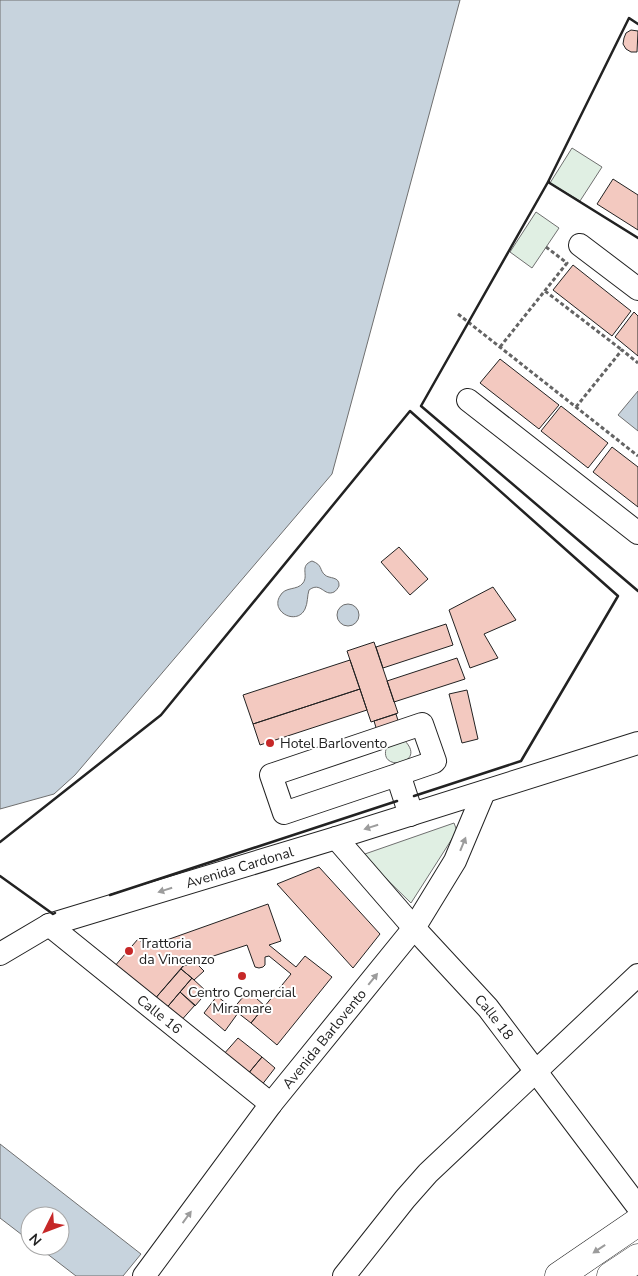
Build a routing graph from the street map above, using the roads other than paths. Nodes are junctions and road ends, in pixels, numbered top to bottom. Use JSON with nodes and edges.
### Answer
{"nodes":[{"id":1,"x":580,"y":245,"type":"dead end"},
{"id":2,"x":638,"y":289,"type":"edge"},
{"id":3,"x":468,"y":400,"type":"dead end"},
{"id":4,"x":638,"y":532,"type":"edge"},
{"id":5,"x":638,"y":743,"type":"edge"},
{"id":6,"x":484,"y":792,"type":"junction"},
{"id":7,"x":411,"y":815,"type":"junction"},
{"id":8,"x":336,"y":838,"type":"junction"},
{"id":9,"x":49,"y":925,"type":"junction"},
{"id":10,"x":414,"y":928,"type":"junction"},
{"id":11,"x":0,"y":954,"type":"edge"},
{"id":12,"x":638,"y":975,"type":"edge"},
{"id":13,"x":536,"y":1072,"type":"junction"},
{"id":14,"x":271,"y":1104,"type":"junction"},
{"id":15,"x":638,"y":1207,"type":"edge"},
{"id":16,"x":638,"y":1222,"type":"edge"},
{"id":17,"x":638,"y":1258,"type":"edge"},
{"id":18,"x":144,"y":1276,"type":"edge"},
{"id":19,"x":344,"y":1276,"type":"edge"},
{"id":20,"x":559,"y":1276,"type":"edge"},
{"id":21,"x":611,"y":1276,"type":"edge"}],
"edges":[{"from":1,"to":2,"type":"street"},
{"from":3,"to":4,"type":"street"},
{"from":5,"to":6,"type":"street","name":"Avenida Cardonal"},
{"from":6,"to":7,"type":"street","name":"Avenida Cardonal"},
{"from":10,"to":6,"type":"street","name":"Avenida Barlovento","one_way":true},
{"from":7,"to":7,"type":"street"},
{"from":7,"to":8,"type":"street","name":"Avenida Cardonal","one_way":true},
{"from":8,"to":9,"type":"street","name":"Avenida Cardonal","one_way":true},
{"from":8,"to":10,"type":"street","name":"Calle 18"},
{"from":9,"to":11,"type":"street","name":"Avenida Cardonal"},
{"from":9,"to":14,"type":"street","name":"Calle 16"},
{"from":10,"to":13,"type":"street","name":"Calle 18"},
{"from":14,"to":10,"type":"street","name":"Avenida Barlovento","one_way":true},
{"from":12,"to":13,"type":"street"},
{"from":13,"to":15,"type":"street","name":"Calle 18"},
{"from":13,"to":19,"type":"street"},
{"from":18,"to":14,"type":"street","name":"Avenida Barlovento","one_way":true},
{"from":16,"to":20,"type":"main road","one_way":true},
{"from":17,"to":21,"type":"main road"}]}
